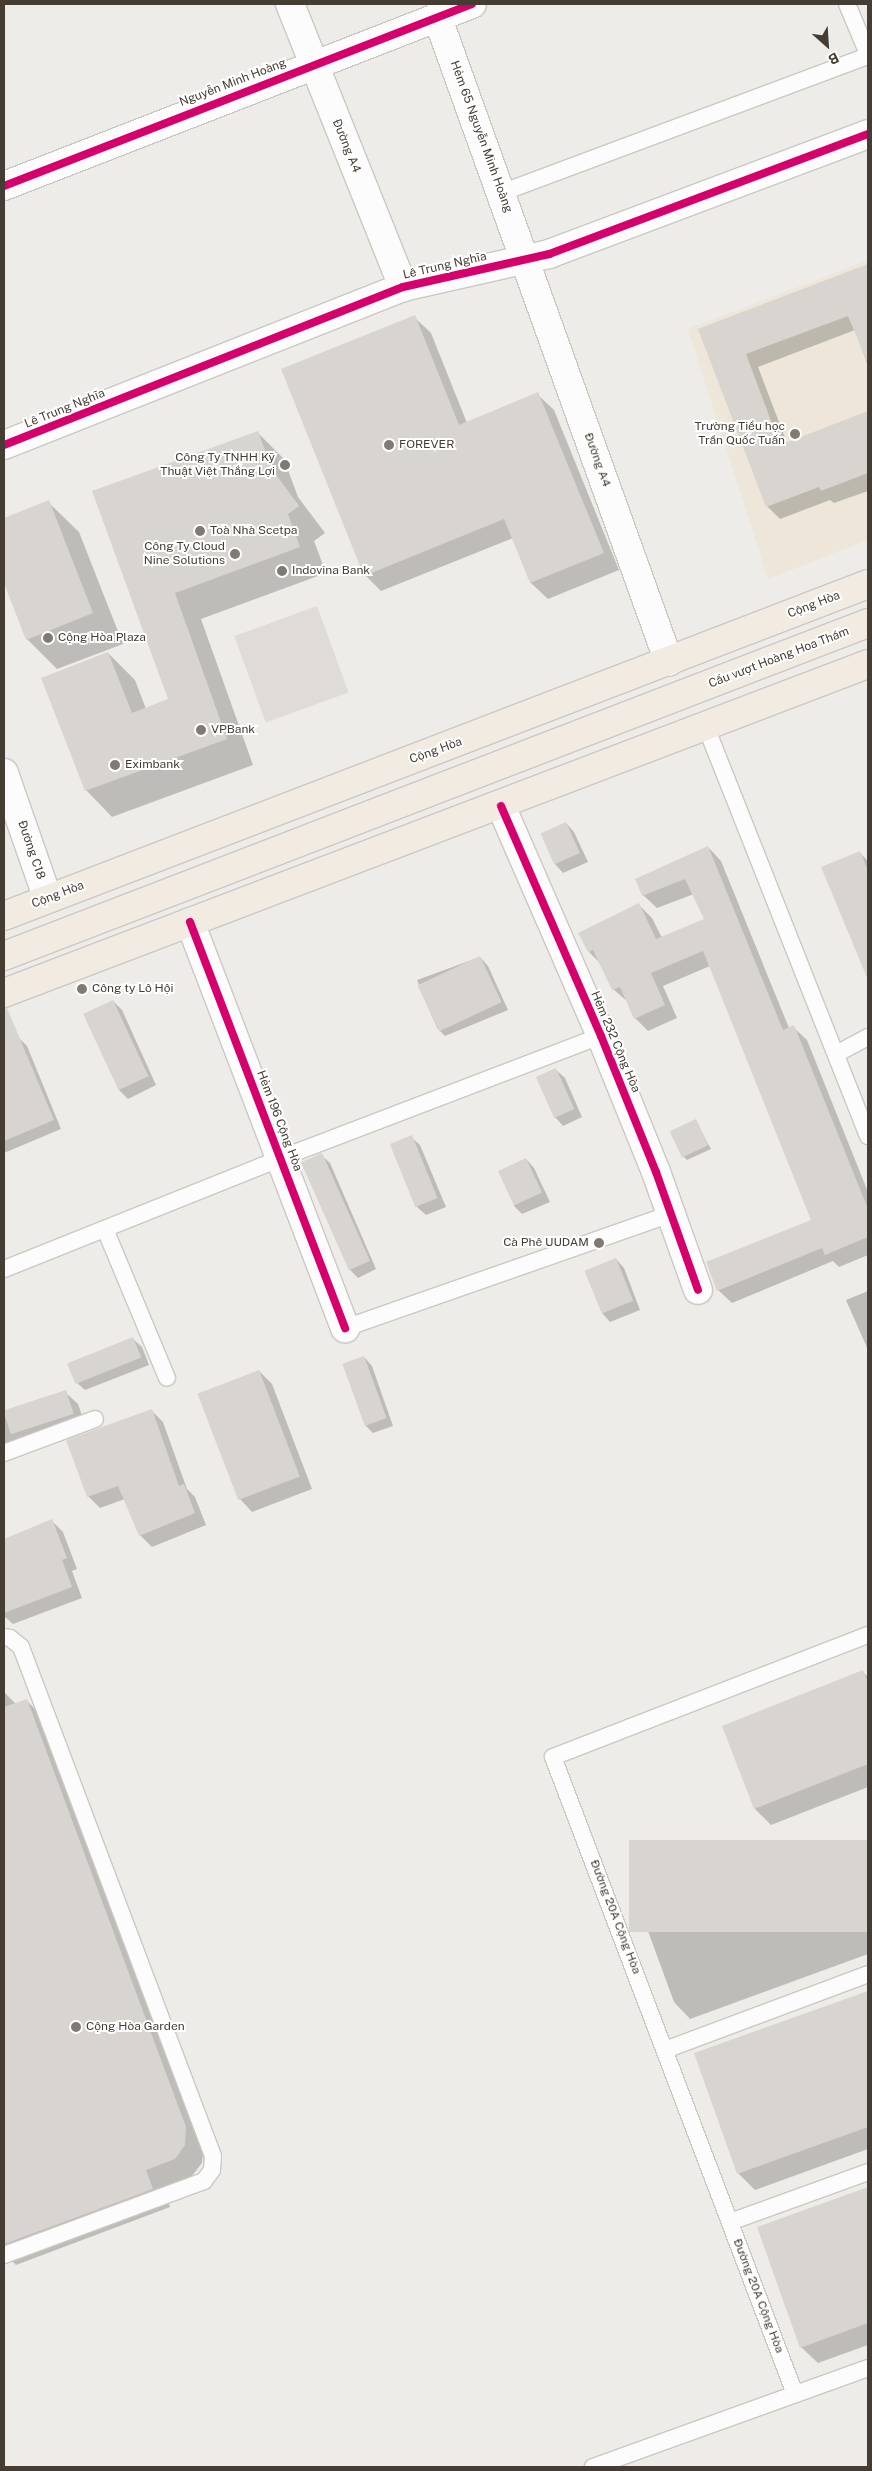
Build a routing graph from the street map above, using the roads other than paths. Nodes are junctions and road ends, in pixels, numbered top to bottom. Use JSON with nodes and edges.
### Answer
{"nodes":[{"id":1,"x":290,"y":4,"type":"edge"},
{"id":2,"x":472,"y":4,"type":"edge"},
{"id":3,"x":847,"y":4,"type":"edge"},
{"id":4,"x":437,"y":16,"type":"junction"},
{"id":5,"x":868,"y":55,"type":"edge"},
{"id":6,"x":314,"y":64,"type":"junction"},
{"id":7,"x":868,"y":134,"type":"edge"},
{"id":8,"x":4,"y":186,"type":"edge"},
{"id":9,"x":501,"y":193,"type":"junction"},
{"id":10,"x":525,"y":259,"type":"junction"},
{"id":11,"x":403,"y":288,"type":"junction"},
{"id":12,"x":4,"y":445,"type":"edge"},
{"id":13,"x":868,"y":584,"type":"edge"},
{"id":14,"x":868,"y":623,"type":"edge"},
{"id":15,"x":669,"y":662,"type":"junction"},
{"id":16,"x":868,"y":664,"type":"edge"},
{"id":17,"x":706,"y":727,"type":"junction"},
{"id":18,"x":4,"y":773,"type":"edge"},
{"id":19,"x":501,"y":806,"type":"junction"},
{"id":20,"x":48,"y":899,"type":"junction"},
{"id":21,"x":4,"y":916,"type":"edge"},
{"id":22,"x":190,"y":922,"type":"junction"},
{"id":23,"x":4,"y":956,"type":"edge"},
{"id":24,"x":4,"y":993,"type":"edge"},
{"id":25,"x":601,"y":1036,"type":"junction"},
{"id":26,"x":868,"y":1038,"type":"edge"},
{"id":27,"x":836,"y":1054,"type":"junction"},
{"id":28,"x":868,"y":1136,"type":"edge"},
{"id":29,"x":281,"y":1158,"type":"junction"},
{"id":30,"x":671,"y":1214,"type":"junction"},
{"id":31,"x":105,"y":1229,"type":"junction"},
{"id":32,"x":4,"y":1269,"type":"edge"},
{"id":33,"x":698,"y":1290,"type":"dead end"},
{"id":34,"x":345,"y":1328,"type":"joint"},
{"id":35,"x":167,"y":1378,"type":"dead end"},
{"id":36,"x":95,"y":1419,"type":"dead end"},
{"id":37,"x":4,"y":1453,"type":"edge"},
{"id":38,"x":868,"y":1635,"type":"edge"},
{"id":39,"x":4,"y":1638,"type":"edge"},
{"id":40,"x":868,"y":1974,"type":"edge"},
{"id":41,"x":666,"y":2050,"type":"junction"},
{"id":42,"x":868,"y":2172,"type":"edge"},
{"id":43,"x":730,"y":2222,"type":"junction"},
{"id":44,"x":4,"y":2255,"type":"edge"},
{"id":45,"x":868,"y":2368,"type":"edge"},
{"id":46,"x":795,"y":2394,"type":"junction"},
{"id":47,"x":595,"y":2467,"type":"edge"}],
"edges":[{"from":1,"to":6,"type":"street","name":"Đường A4"},
{"from":2,"to":4,"type":"street","name":"Nguyễn Minh Hoàng"},
{"from":3,"to":5,"type":"lane"},
{"from":4,"to":6,"type":"street","name":"Nguyễn Minh Hoàng"},
{"from":4,"to":9,"type":"street","name":"Hẻm 65 Nguyễn Minh Hoàng"},
{"from":5,"to":9,"type":"lane"},
{"from":6,"to":8,"type":"street","name":"Nguyễn Minh Hoàng"},
{"from":6,"to":11,"type":"street","name":"Đường A4"},
{"from":7,"to":10,"type":"street","name":"Lê Trung Nghĩa"},
{"from":9,"to":10,"type":"street","name":"Hẻm 65 Nguyễn Minh Hoàng"},
{"from":10,"to":11,"type":"street","name":"Lê Trung Nghĩa"},
{"from":10,"to":15,"type":"street","name":"Đường A4"},
{"from":11,"to":12,"type":"street","name":"Lê Trung Nghĩa"},
{"from":13,"to":15,"type":"main road","name":"Cộng Hòa"},
{"from":14,"to":23,"type":"main road","name":"Cầu vượt Hoàng Hoa Thám"},
{"from":15,"to":20,"type":"main road","name":"Cộng Hòa"},
{"from":16,"to":17,"type":"main road"},
{"from":17,"to":19,"type":"main road"},
{"from":17,"to":27,"type":"lane"},
{"from":18,"to":20,"type":"street","name":"Đường C18"},
{"from":19,"to":22,"type":"main road"},
{"from":19,"to":25,"type":"street","name":"Hẻm 232 Cộng Hòa"},
{"from":20,"to":21,"type":"main road","name":"Cộng Hòa"},
{"from":22,"to":24,"type":"main road"},
{"from":22,"to":29,"type":"street","name":"Hẻm 196 Cộng Hòa"},
{"from":25,"to":29,"type":"lane"},
{"from":25,"to":30,"type":"street","name":"Hẻm 232 Cộng Hòa"},
{"from":26,"to":27,"type":"lane"},
{"from":27,"to":28,"type":"lane"},
{"from":29,"to":31,"type":"lane"},
{"from":29,"to":34,"type":"street","name":"Hẻm 196 Cộng Hòa"},
{"from":30,"to":33,"type":"street","name":"Hẻm 232 Cộng Hòa"},
{"from":30,"to":34,"type":"lane"},
{"from":31,"to":32,"type":"lane"},
{"from":31,"to":35,"type":"lane"},
{"from":36,"to":37,"type":"lane"},
{"from":38,"to":41,"type":"lane","name":"Đường 20A Cộng Hòa"},
{"from":39,"to":44,"type":"lane"},
{"from":40,"to":41,"type":"lane"},
{"from":41,"to":43,"type":"lane","name":"Đường 20A Cộng Hòa"},
{"from":42,"to":43,"type":"lane"},
{"from":43,"to":46,"type":"lane","name":"Đường 20A Cộng Hòa"},
{"from":45,"to":46,"type":"lane"},
{"from":46,"to":47,"type":"lane"}]}
